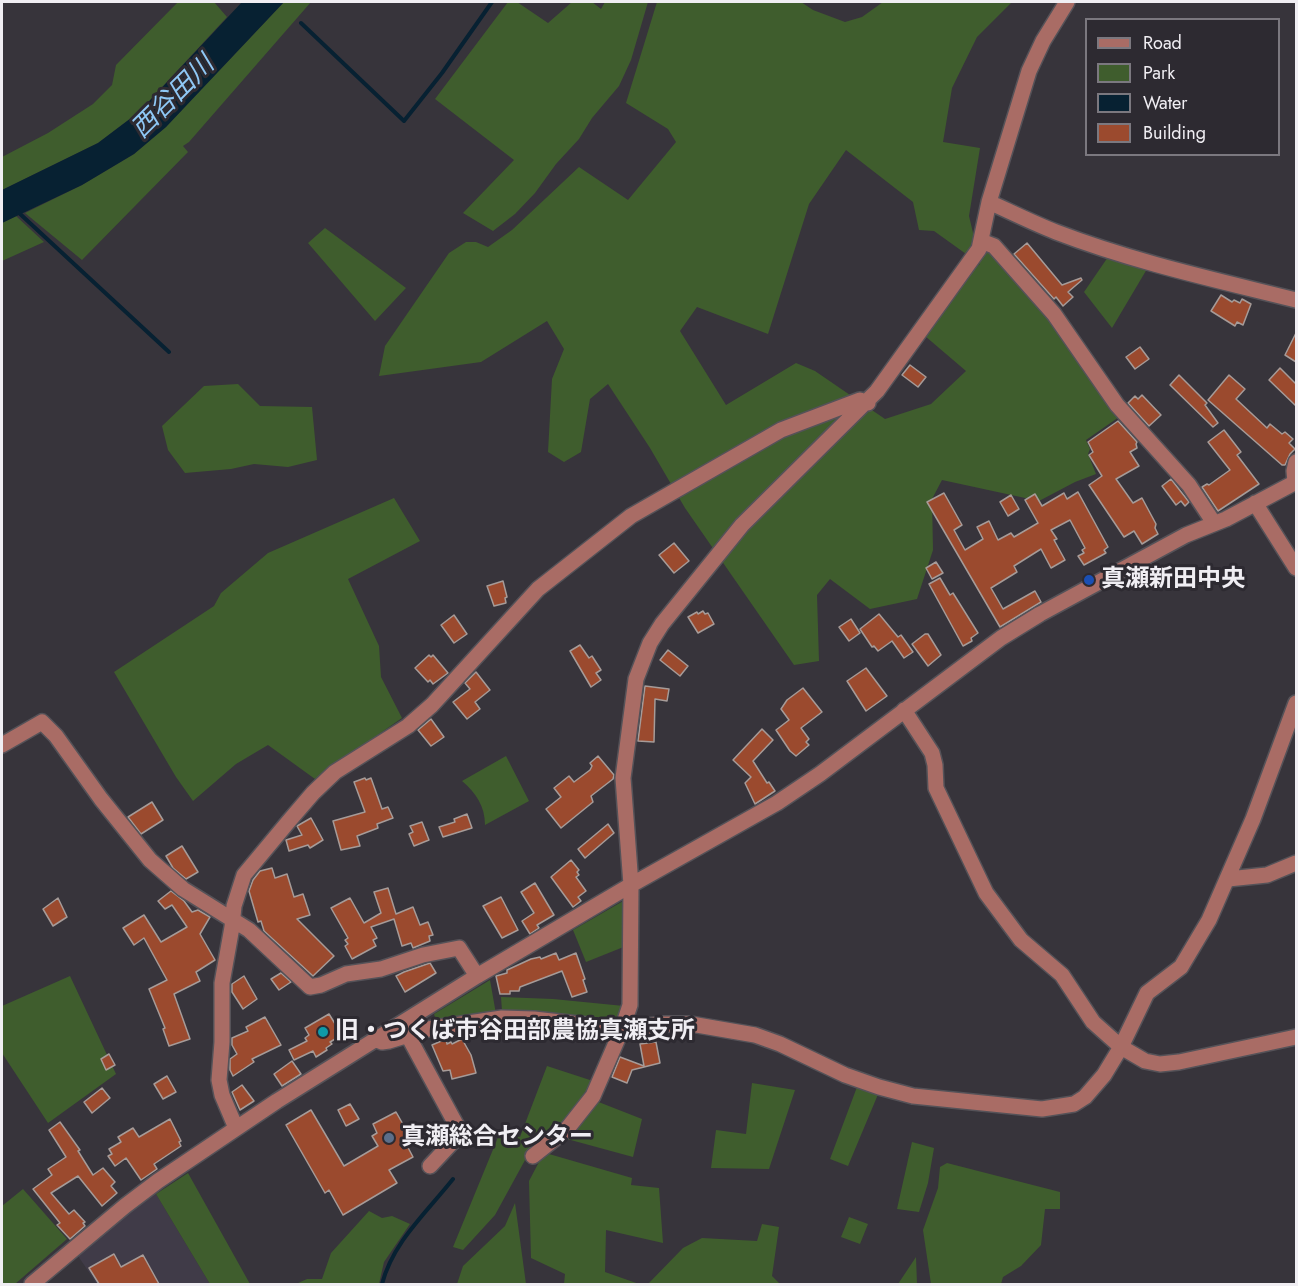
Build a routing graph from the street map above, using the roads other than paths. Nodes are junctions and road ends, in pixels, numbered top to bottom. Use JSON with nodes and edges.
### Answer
{"nodes":[{"id":1,"x":1067,"y":2,"type":"edge"},
{"id":2,"x":988,"y":202,"type":"junction"},
{"id":3,"x":981,"y":241,"type":"junction"},
{"id":4,"x":1296,"y":300,"type":"edge"},
{"id":5,"x":868,"y":403,"type":"junction"},
{"id":6,"x":1296,"y":462,"type":"edge"},
{"id":7,"x":1296,"y":482,"type":"edge"},
{"id":8,"x":1256,"y":503,"type":"junction"},
{"id":9,"x":1214,"y":523,"type":"junction"},
{"id":10,"x":1296,"y":568,"type":"edge"},
{"id":11,"x":1296,"y":703,"type":"edge"},
{"id":12,"x":904,"y":710,"type":"junction"},
{"id":13,"x":2,"y":745,"type":"edge"},
{"id":14,"x":1296,"y":863,"type":"edge"},
{"id":15,"x":1228,"y":879,"type":"junction"},
{"id":16,"x":631,"y":885,"type":"junction"},
{"id":17,"x":232,"y":918,"type":"junction"},
{"id":18,"x":477,"y":976,"type":"junction"},
{"id":19,"x":622,"y":1029,"type":"junction"},
{"id":20,"x":407,"y":1034,"type":"junction"},
{"id":21,"x":1296,"y":1037,"type":"edge"},
{"id":22,"x":375,"y":1039,"type":"junction"},
{"id":23,"x":1121,"y":1047,"type":"junction"},
{"id":24,"x":236,"y":1128,"type":"junction"},
{"id":25,"x":533,"y":1156,"type":"dead end"},
{"id":26,"x":430,"y":1166,"type":"dead end"},
{"id":27,"x":32,"y":1284,"type":"edge"}],
"edges":[{"from":1,"to":2,"type":"street"},
{"from":2,"to":3,"type":"street"},
{"from":2,"to":4,"type":"street"},
{"from":3,"to":5,"type":"street"},
{"from":3,"to":9,"type":"street"},
{"from":5,"to":16,"type":"street"},
{"from":5,"to":17,"type":"street"},
{"from":6,"to":7,"type":"street"},
{"from":7,"to":8,"type":"street"},
{"from":8,"to":9,"type":"street"},
{"from":8,"to":10,"type":"street"},
{"from":9,"to":12,"type":"street"},
{"from":11,"to":15,"type":"street"},
{"from":12,"to":16,"type":"street"},
{"from":12,"to":23,"type":"street"},
{"from":13,"to":17,"type":"street"},
{"from":14,"to":15,"type":"street"},
{"from":15,"to":23,"type":"street"},
{"from":16,"to":18,"type":"street"},
{"from":16,"to":19,"type":"street"},
{"from":17,"to":18,"type":"street"},
{"from":17,"to":24,"type":"street"},
{"from":18,"to":22,"type":"street"},
{"from":19,"to":20,"type":"street"},
{"from":19,"to":23,"type":"street"},
{"from":19,"to":25,"type":"street"},
{"from":20,"to":22,"type":"street"},
{"from":20,"to":26,"type":"street"},
{"from":21,"to":23,"type":"street"},
{"from":22,"to":24,"type":"street"},
{"from":24,"to":27,"type":"street"}]}
